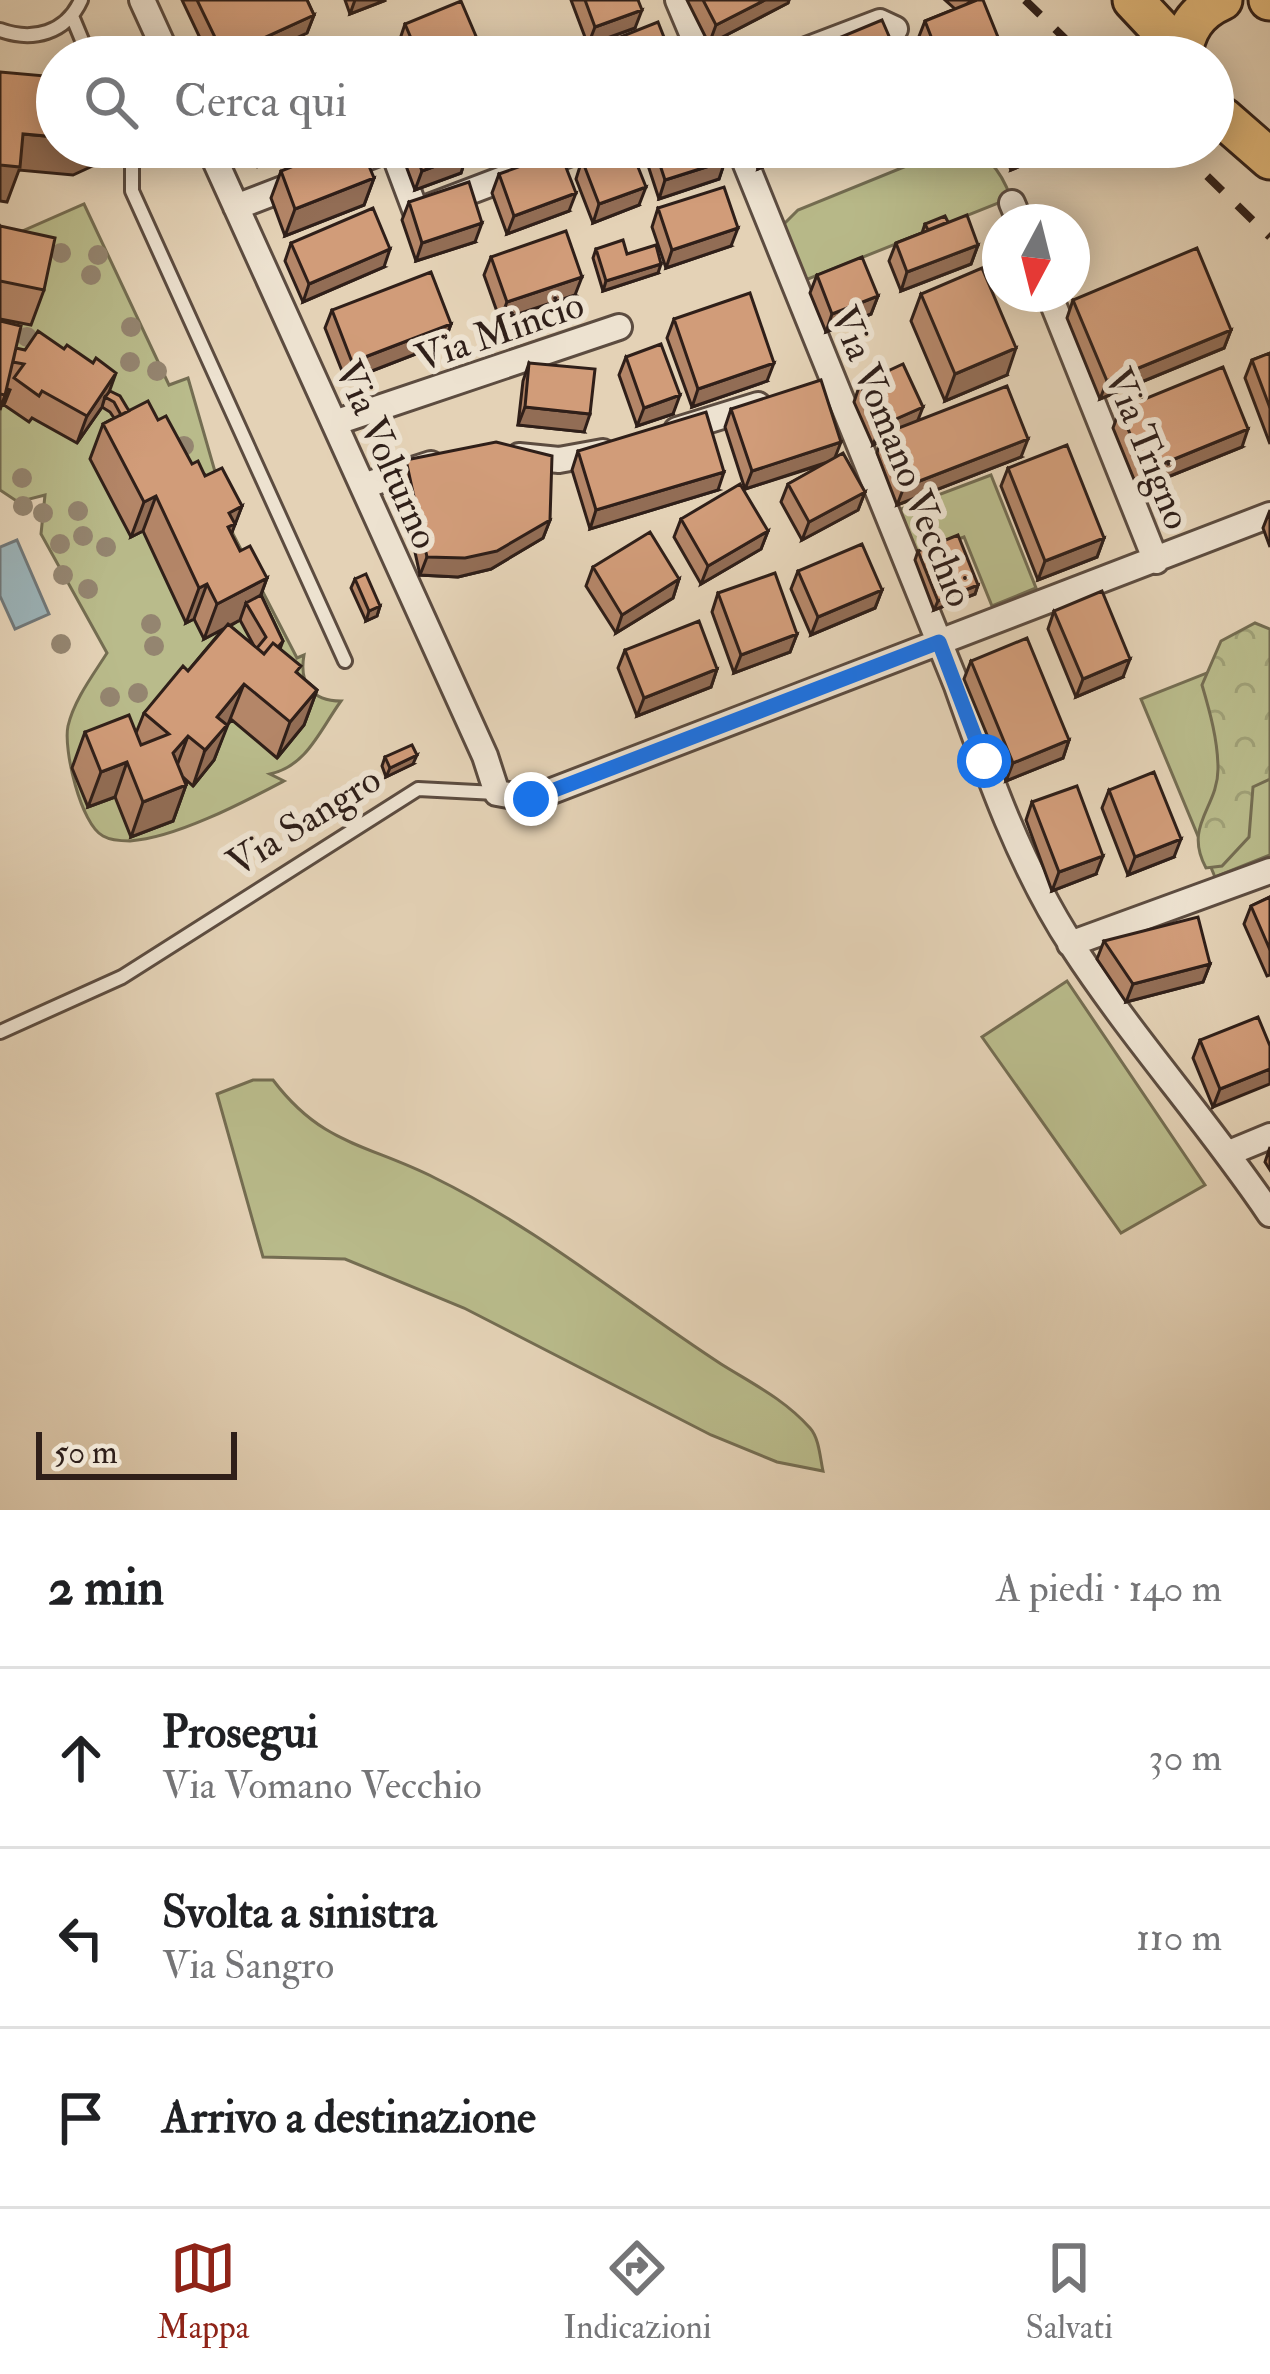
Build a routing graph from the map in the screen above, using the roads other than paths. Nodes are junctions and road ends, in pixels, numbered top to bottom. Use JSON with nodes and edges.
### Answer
{"nodes":[{"id":1,"x":81,"y":0,"type":"edge"},
{"id":2,"x":142,"y":0,"type":"edge"},
{"id":3,"x":678,"y":0,"type":"edge"},
{"id":4,"x":1133,"y":0,"type":"edge"},
{"id":5,"x":1222,"y":0,"type":"edge"},
{"id":6,"x":72,"y":16,"type":"junction"},
{"id":7,"x":895,"y":29,"type":"dead end"},
{"id":8,"x":0,"y":30,"type":"edge"},
{"id":9,"x":80,"y":36,"type":"edge"},
{"id":10,"x":159,"y":36,"type":"edge"},
{"id":11,"x":693,"y":36,"type":"edge"},
{"id":12,"x":843,"y":36,"type":"edge"},
{"id":13,"x":1166,"y":36,"type":"edge"},
{"id":14,"x":1185,"y":36,"type":"edge"},
{"id":15,"x":1270,"y":116,"type":"edge"},
{"id":16,"x":1234,"y":120,"type":"edge"},
{"id":17,"x":1234,"y":129,"type":"edge"},
{"id":18,"x":1270,"y":159,"type":"edge"},
{"id":19,"x":132,"y":168,"type":"edge"},
{"id":20,"x":218,"y":168,"type":"edge"},
{"id":21,"x":339,"y":168,"type":"edge"},
{"id":22,"x":400,"y":168,"type":"edge"},
{"id":23,"x":532,"y":168,"type":"edge"},
{"id":24,"x":745,"y":168,"type":"edge"},
{"id":25,"x":236,"y":207,"type":"junction"},
{"id":26,"x":1056,"y":312,"type":"edge"},
{"id":27,"x":620,"y":327,"type":"dead end"},
{"id":28,"x":813,"y":388,"type":"junction"},
{"id":29,"x":334,"y":423,"type":"junction"},
{"id":30,"x":363,"y":486,"type":"junction"},
{"id":31,"x":1270,"y":515,"type":"edge"},
{"id":32,"x":1156,"y":561,"type":"junction"},
{"id":33,"x":939,"y":642,"type":"junction"},
{"id":34,"x":345,"y":662,"type":"dead end"},
{"id":35,"x":497,"y":793,"type":"junction"},
{"id":36,"x":1270,"y":872,"type":"edge"},
{"id":37,"x":1070,"y":944,"type":"junction"},
{"id":38,"x":0,"y":1031,"type":"edge"},
{"id":39,"x":1270,"y":1136,"type":"edge"},
{"id":40,"x":1229,"y":1153,"type":"junction"},
{"id":41,"x":1270,"y":1214,"type":"edge"}],
"edges":[{"from":1,"to":6,"type":"lane"},
{"from":2,"to":10,"type":"street"},
{"from":3,"to":11,"type":"street"},
{"from":4,"to":13,"type":"main road"},
{"from":5,"to":14,"type":"main road"},
{"from":6,"to":8,"type":"lane"},
{"from":6,"to":9,"type":"lane"},
{"from":7,"to":12,"type":"street"},
{"from":15,"to":16,"type":"main road"},
{"from":17,"to":18,"type":"main road"},
{"from":19,"to":34,"type":"lane"},
{"from":20,"to":25,"type":"street","name":"Via Volturno"},
{"from":21,"to":25,"type":"street"},
{"from":22,"to":23,"type":"street"},
{"from":24,"to":28,"type":"street","name":"Via Vomano Vecchio"},
{"from":25,"to":29,"type":"street","name":"Via Volturno"},
{"from":26,"to":32,"type":"street","name":"Via Trigno"},
{"from":27,"to":29,"type":"street","name":"Via Mincio"},
{"from":28,"to":30,"type":"street"},
{"from":28,"to":33,"type":"street","name":"Via Vomano Vecchio"},
{"from":29,"to":30,"type":"street","name":"Via Volturno"},
{"from":30,"to":35,"type":"street","name":"Via Volturno"},
{"from":31,"to":32,"type":"street","name":"Via Sangro"},
{"from":32,"to":33,"type":"street","name":"Via Sangro"},
{"from":33,"to":35,"type":"street","name":"Via Sangro"},
{"from":33,"to":37,"type":"street","name":"Via Vomano Vecchio"},
{"from":35,"to":38,"type":"lane","name":"Via Sangro"},
{"from":36,"to":37,"type":"street"},
{"from":37,"to":40,"type":"street","name":"Via Vomano Vecchio"},
{"from":39,"to":40,"type":"street"},
{"from":40,"to":41,"type":"street","name":"Via Vomano Vecchio"}]}
